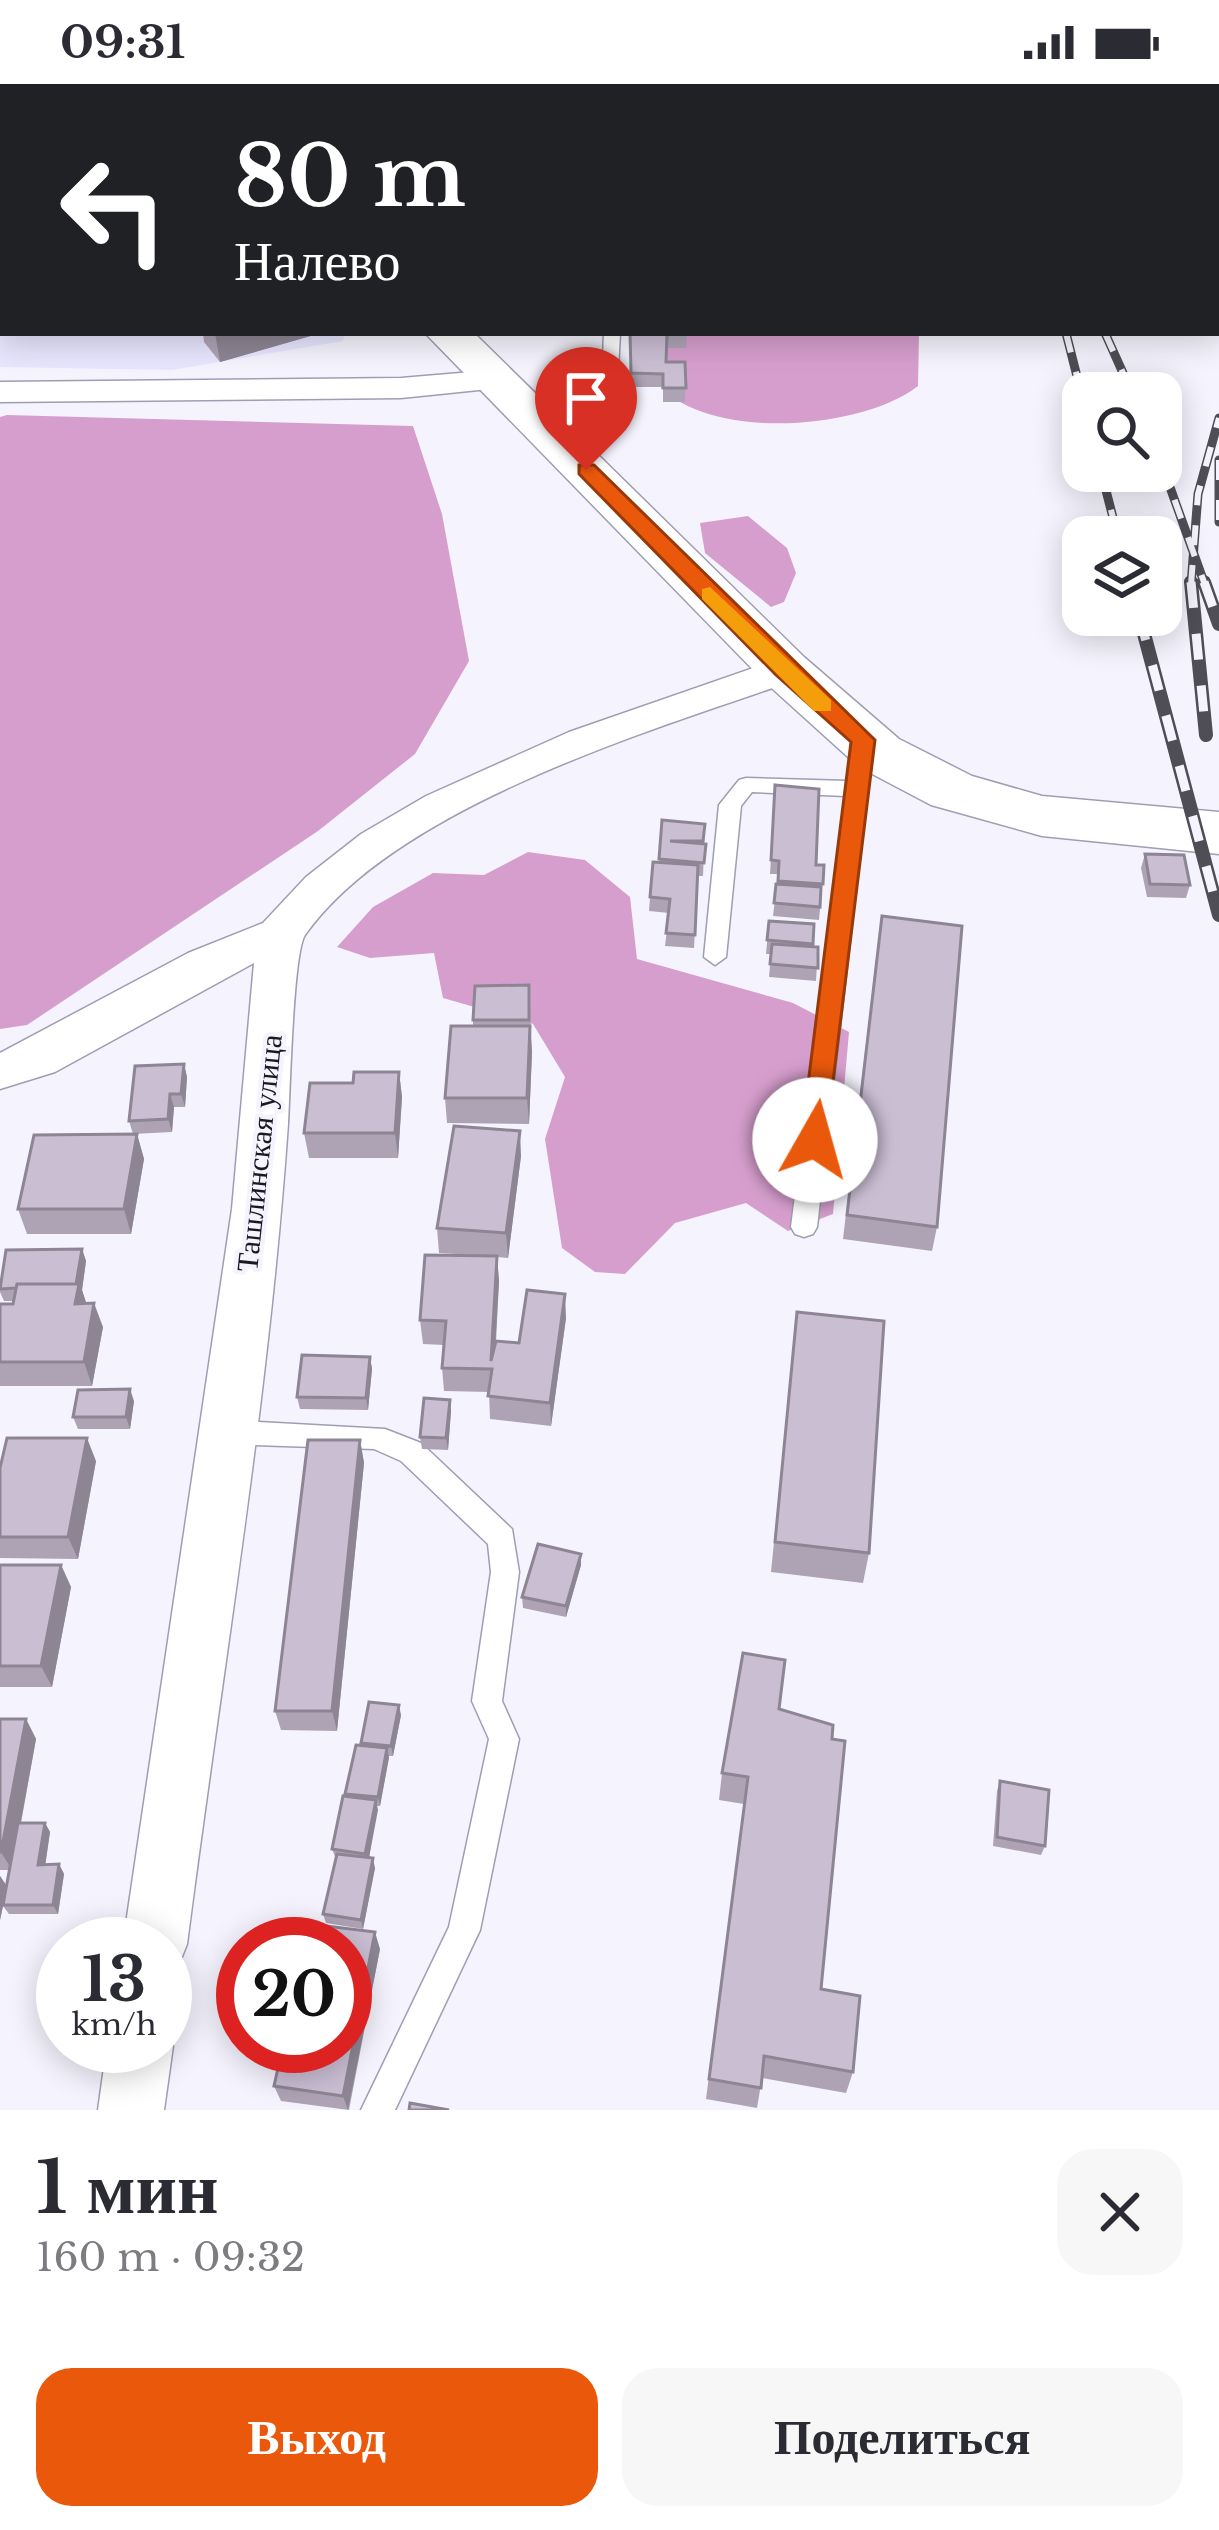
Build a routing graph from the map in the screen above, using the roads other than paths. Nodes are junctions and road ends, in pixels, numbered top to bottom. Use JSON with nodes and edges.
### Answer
{"nodes":[{"id":1,"x":451,"y":336,"type":"edge"},
{"id":2,"x":611,"y":336,"type":"edge"},
{"id":3,"x":508,"y":391,"type":"junction"},
{"id":4,"x":0,"y":392,"type":"edge"},
{"id":5,"x":784,"y":670,"type":"junction"},
{"id":6,"x":860,"y":765,"type":"junction"},
{"id":7,"x":1219,"y":833,"type":"edge"},
{"id":8,"x":280,"y":935,"type":"junction"},
{"id":9,"x":715,"y":957,"type":"dead end"},
{"id":10,"x":0,"y":1070,"type":"edge"},
{"id":11,"x":804,"y":1228,"type":"dead end"},
{"id":12,"x":223,"y":1432,"type":"junction"},
{"id":13,"x":159,"y":1917,"type":"edge"},
{"id":14,"x":136,"y":2073,"type":"edge"},
{"id":15,"x":130,"y":2110,"type":"edge"},
{"id":16,"x":378,"y":2110,"type":"edge"}],
"edges":[{"from":1,"to":3,"type":"main road"},
{"from":2,"to":3,"type":"lane"},
{"from":3,"to":4,"type":"street"},
{"from":3,"to":5,"type":"main road"},
{"from":5,"to":6,"type":"main road"},
{"from":5,"to":8,"type":"street"},
{"from":6,"to":7,"type":"main road"},
{"from":6,"to":9,"type":"lane"},
{"from":6,"to":11,"type":"lane"},
{"from":8,"to":10,"type":"street"},
{"from":8,"to":12,"type":"street","name":"Ташлинская улица"},
{"from":12,"to":13,"type":"street","name":"Ташлинская улица"},
{"from":12,"to":16,"type":"lane"},
{"from":14,"to":15,"type":"street"}]}
